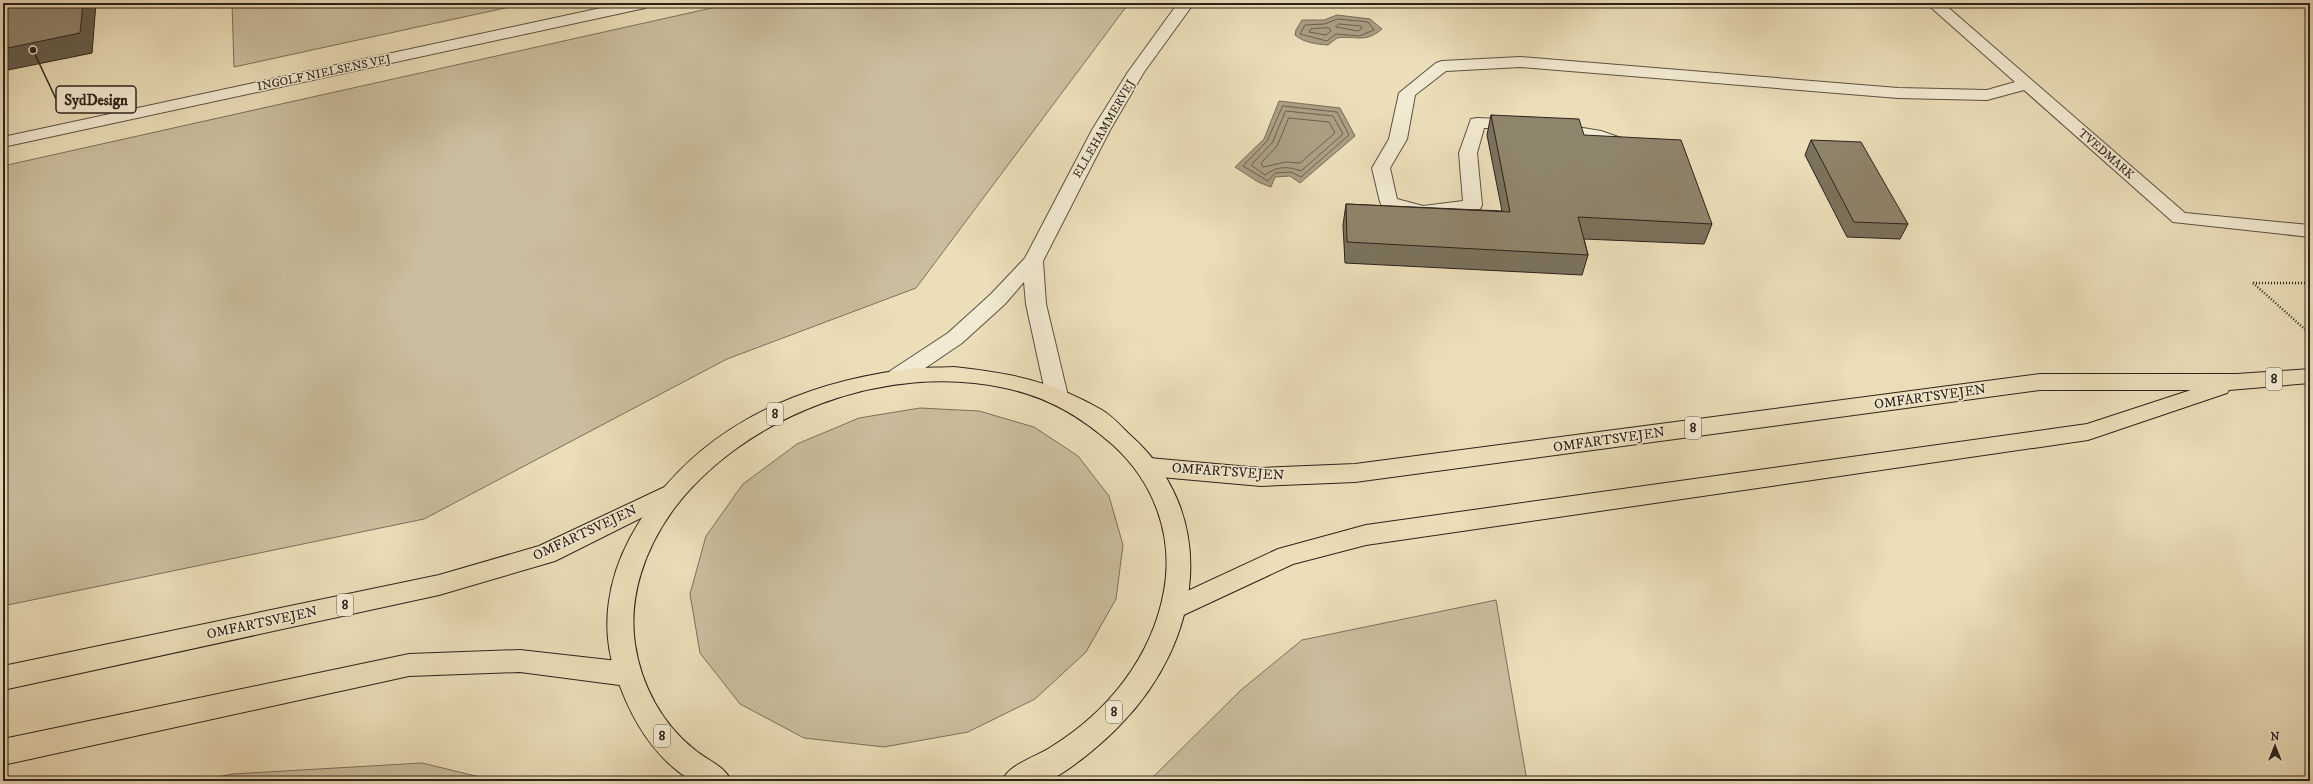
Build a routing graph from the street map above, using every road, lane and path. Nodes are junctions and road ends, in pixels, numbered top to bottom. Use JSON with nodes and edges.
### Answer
{"nodes":[{"id":1,"x":645,"y":3,"type":"edge"},
{"id":2,"x":1186,"y":3,"type":"edge"},
{"id":3,"x":1934,"y":3,"type":"edge"},
{"id":4,"x":2027,"y":84,"type":"junction"},
{"id":5,"x":3,"y":142,"type":"edge"},
{"id":6,"x":1627,"y":146,"type":"edge"},
{"id":7,"x":2310,"y":231,"type":"edge"},
{"id":8,"x":1033,"y":261,"type":"junction"},
{"id":9,"x":2310,"y":282,"type":"edge"},
{"id":10,"x":2310,"y":334,"type":"edge"},
{"id":11,"x":898,"y":376,"type":"junction"},
{"id":12,"x":2310,"y":376,"type":"edge"},
{"id":13,"x":2237,"y":382,"type":"junction"},
{"id":14,"x":1056,"y":396,"type":"junction"},
{"id":15,"x":1149,"y":467,"type":"junction"},
{"id":16,"x":673,"y":492,"type":"junction"},
{"id":17,"x":1175,"y":608,"type":"junction"},
{"id":18,"x":627,"y":674,"type":"junction"},
{"id":19,"x":3,"y":678,"type":"edge"},
{"id":20,"x":3,"y":752,"type":"edge"},
{"id":21,"x":717,"y":781,"type":"edge"},
{"id":22,"x":1016,"y":781,"type":"edge"}],
"edges":[{"from":1,"to":5,"type":"street","name":"INGOLF NIELSENS VEJ"},
{"from":2,"to":8,"type":"street","name":"ELLEHAMMERVEJ"},
{"from":3,"to":4,"type":"street","name":"TVEDMARK"},
{"from":4,"to":6,"type":"street"},
{"from":4,"to":7,"type":"street","name":"TVEDMARK"},
{"from":8,"to":11,"type":"street","name":"ELLEHAMMERVEJ"},
{"from":8,"to":14,"type":"street"},
{"from":9,"to":10,"type":"path"},
{"from":11,"to":14,"type":"main road","number":"8"},
{"from":11,"to":16,"type":"main road","number":"8"},
{"from":12,"to":13,"type":"main road","name":"OMFARTSVEJEN","number":"8"},
{"from":13,"to":15,"type":"main road","name":"OMFARTSVEJEN","number":"8"},
{"from":13,"to":17,"type":"main road","name":"OMFARTSVEJEN","number":"8"},
{"from":14,"to":15,"type":"main road","number":"8"},
{"from":15,"to":17,"type":"main road","number":"8"},
{"from":16,"to":18,"type":"main road","number":"8"},
{"from":16,"to":19,"type":"main road","name":"OMFARTSVEJEN","number":"8"},
{"from":17,"to":22,"type":"main road","number":"8"},
{"from":18,"to":20,"type":"main road"},
{"from":18,"to":21,"type":"main road","number":"8"}]}
